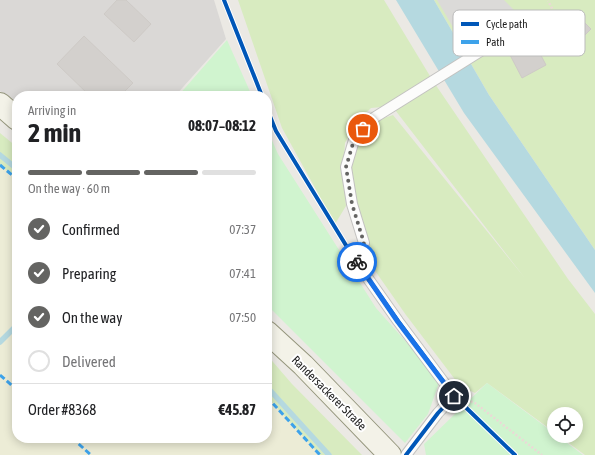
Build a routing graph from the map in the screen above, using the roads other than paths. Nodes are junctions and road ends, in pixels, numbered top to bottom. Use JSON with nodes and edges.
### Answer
{"nodes":[{"id":1,"x":473,"y":56,"type":"edge"},
{"id":2,"x":0,"y":104,"type":"edge"},
{"id":3,"x":12,"y":114,"type":"edge"},
{"id":4,"x":272,"y":337,"type":"edge"},
{"id":5,"x":390,"y":455,"type":"edge"},
{"id":6,"x":406,"y":455,"type":"edge"}],
"edges":[{"from":1,"to":6,"type":"lane"},
{"from":2,"to":3,"type":"main road"},
{"from":4,"to":5,"type":"main road","name":"Randersackerer Straße"}]}
